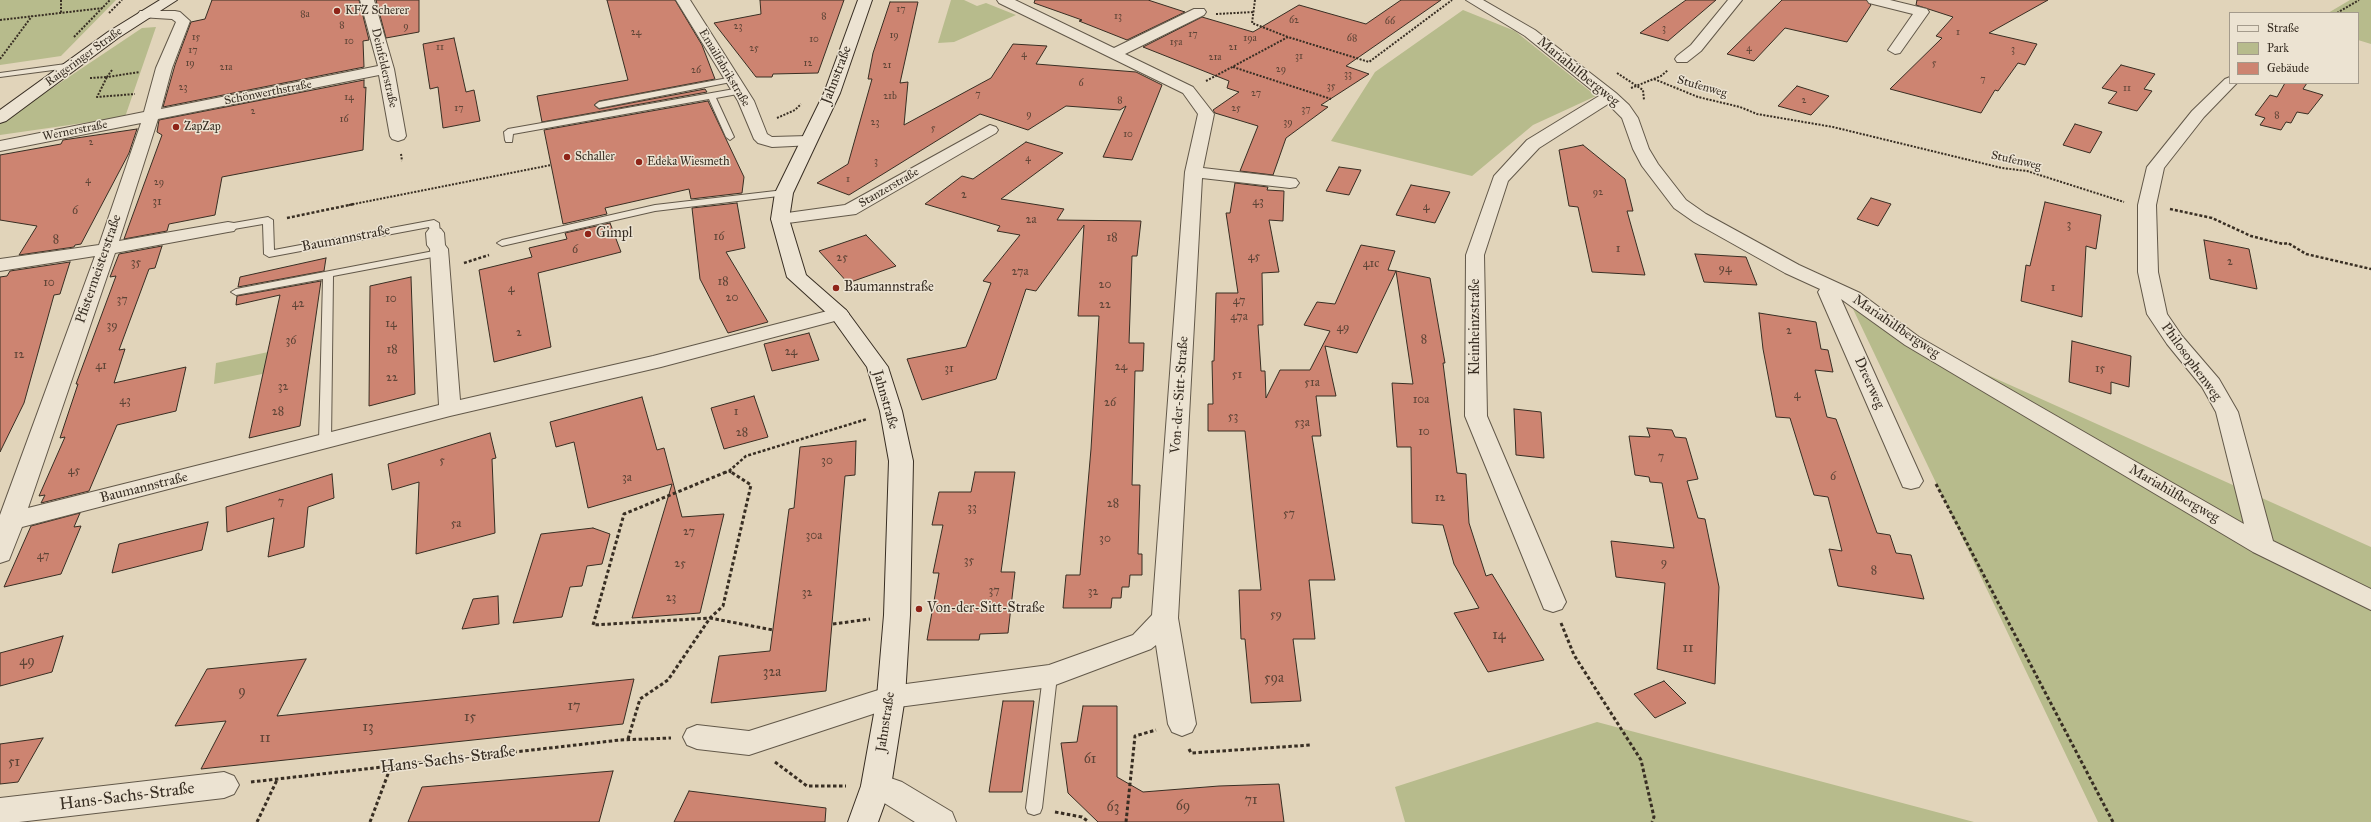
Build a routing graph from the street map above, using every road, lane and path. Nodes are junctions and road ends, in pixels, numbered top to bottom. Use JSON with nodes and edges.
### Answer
{"nodes":[{"id":1,"x":62,"y":0,"type":"edge"},
{"id":2,"x":110,"y":0,"type":"edge"},
{"id":3,"x":170,"y":0,"type":"edge"},
{"id":4,"x":367,"y":0,"type":"edge"},
{"id":5,"x":683,"y":0,"type":"edge"},
{"id":6,"x":865,"y":0,"type":"edge"},
{"id":7,"x":1004,"y":0,"type":"edge"},
{"id":8,"x":1255,"y":0,"type":"edge"},
{"id":9,"x":1452,"y":0,"type":"edge"},
{"id":10,"x":1473,"y":0,"type":"edge"},
{"id":11,"x":1734,"y":0,"type":"edge"},
{"id":12,"x":1874,"y":0,"type":"edge"},
{"id":13,"x":2359,"y":0,"type":"edge"},
{"id":14,"x":103,"y":8,"type":"junction"},
{"id":15,"x":1198,"y":12,"type":"dead end"},
{"id":16,"x":1254,"y":12,"type":"junction"},
{"id":17,"x":2339,"y":12,"type":"edge"},
{"id":18,"x":61,"y":13,"type":"junction"},
{"id":19,"x":145,"y":14,"type":"junction"},
{"id":20,"x":1223,"y":14,"type":"dead end"},
{"id":21,"x":32,"y":16,"type":"junction"},
{"id":22,"x":0,"y":20,"type":"edge"},
{"id":23,"x":1288,"y":36,"type":"junction"},
{"id":24,"x":72,"y":39,"type":"dead end"},
{"id":25,"x":1895,"y":50,"type":"dead end"},
{"id":26,"x":1113,"y":54,"type":"junction"},
{"id":27,"x":0,"y":59,"type":"edge"},
{"id":28,"x":1682,"y":59,"type":"joint"},
{"id":29,"x":73,"y":65,"type":"junction"},
{"id":30,"x":1233,"y":66,"type":"junction"},
{"id":31,"x":164,"y":68,"type":"junction"},
{"id":32,"x":386,"y":69,"type":"junction"},
{"id":33,"x":112,"y":70,"type":"dead end"},
{"id":34,"x":0,"y":75,"type":"edge"},
{"id":35,"x":107,"y":77,"type":"junction"},
{"id":36,"x":1654,"y":78,"type":"junction"},
{"id":37,"x":50,"y":81,"type":"junction"},
{"id":38,"x":2229,"y":83,"type":"edge"},
{"id":39,"x":736,"y":85,"type":"junction"},
{"id":40,"x":1188,"y":90,"type":"junction"},
{"id":41,"x":158,"y":91,"type":"junction"},
{"id":42,"x":832,"y":93,"type":"junction"},
{"id":43,"x":711,"y":95,"type":"junction"},
{"id":44,"x":1610,"y":96,"type":"junction"},
{"id":45,"x":1331,"y":99,"type":"dead end"},
{"id":46,"x":599,"y":105,"type":"dead end"},
{"id":47,"x":151,"y":116,"type":"junction"},
{"id":48,"x":0,"y":118,"type":"edge"},
{"id":49,"x":755,"y":123,"type":"junction"},
{"id":50,"x":990,"y":130,"type":"dead end"},
{"id":51,"x":398,"y":136,"type":"dead end"},
{"id":52,"x":730,"y":137,"type":"dead end"},
{"id":53,"x":509,"y":140,"type":"dead end"},
{"id":54,"x":808,"y":141,"type":"junction"},
{"id":55,"x":0,"y":146,"type":"edge"},
{"id":56,"x":550,"y":165,"type":"dead end"},
{"id":57,"x":1194,"y":172,"type":"junction"},
{"id":58,"x":1290,"y":183,"type":"dead end"},
{"id":59,"x":784,"y":193,"type":"junction"},
{"id":60,"x":2147,"y":205,"type":"junction"},
{"id":61,"x":780,"y":219,"type":"junction"},
{"id":62,"x":268,"y":220,"type":"junction"},
{"id":63,"x":228,"y":227,"type":"joint"},
{"id":64,"x":436,"y":232,"type":"joint"},
{"id":65,"x":502,"y":243,"type":"joint"},
{"id":66,"x":107,"y":249,"type":"junction"},
{"id":67,"x":440,"y":261,"type":"junction"},
{"id":68,"x":0,"y":264,"type":"edge"},
{"id":69,"x":2371,"y":269,"type":"edge"},
{"id":70,"x":328,"y":274,"type":"junction"},
{"id":71,"x":1831,"y":286,"type":"junction"},
{"id":72,"x":236,"y":292,"type":"dead end"},
{"id":73,"x":839,"y":314,"type":"junction"},
{"id":74,"x":450,"y":409,"type":"junction"},
{"id":75,"x":891,"y":411,"type":"junction"},
{"id":76,"x":325,"y":442,"type":"junction"},
{"id":77,"x":729,"y":471,"type":"junction"},
{"id":78,"x":1911,"y":481,"type":"dead end"},
{"id":79,"x":1934,"y":482,"type":"dead end"},
{"id":80,"x":5,"y":523,"type":"edge"},
{"id":81,"x":2262,"y":546,"type":"junction"},
{"id":82,"x":0,"y":554,"type":"edge"},
{"id":83,"x":2371,"y":600,"type":"edge"},
{"id":84,"x":1553,"y":602,"type":"joint"},
{"id":85,"x":897,"y":615,"type":"junction"},
{"id":86,"x":710,"y":618,"type":"junction"},
{"id":87,"x":1165,"y":618,"type":"junction"},
{"id":88,"x":833,"y":624,"type":"dead end"},
{"id":89,"x":773,"y":630,"type":"dead end"},
{"id":90,"x":1050,"y":676,"type":"junction"},
{"id":91,"x":891,"y":697,"type":"junction"},
{"id":92,"x":1182,"y":724,"type":"joint"},
{"id":93,"x":697,"y":737,"type":"joint"},
{"id":94,"x":628,"y":740,"type":"junction"},
{"id":95,"x":749,"y":743,"type":"junction"},
{"id":96,"x":1311,"y":745,"type":"dead end"},
{"id":97,"x":1191,"y":753,"type":"dead end"},
{"id":98,"x":391,"y":766,"type":"junction"},
{"id":99,"x":277,"y":779,"type":"junction"},
{"id":100,"x":224,"y":786,"type":"joint"},
{"id":101,"x":876,"y":786,"type":"junction"},
{"id":102,"x":1034,"y":808,"type":"joint"},
{"id":103,"x":0,"y":811,"type":"edge"},
{"id":104,"x":256,"y":822,"type":"edge"},
{"id":105,"x":370,"y":822,"type":"edge"},
{"id":106,"x":863,"y":822,"type":"edge"},
{"id":107,"x":941,"y":822,"type":"edge"},
{"id":108,"x":1089,"y":822,"type":"edge"},
{"id":109,"x":1126,"y":822,"type":"edge"},
{"id":110,"x":1652,"y":822,"type":"edge"},
{"id":111,"x":2113,"y":822,"type":"edge"}],
"edges":[{"from":1,"to":18,"type":"path"},
{"from":2,"to":14,"type":"path"},
{"from":3,"to":19,"type":"street","name":"Raigeringer Straße"},
{"from":4,"to":32,"type":"street","name":"Deinfelderstraße"},
{"from":5,"to":39,"type":"street","name":"Emailfabrikstraße"},
{"from":6,"to":42,"type":"street","name":"Jahnstraße"},
{"from":7,"to":26,"type":"street","name":"Von-der-Sitt-Straße"},
{"from":8,"to":16,"type":"path"},
{"from":9,"to":23,"type":"path"},
{"from":10,"to":44,"type":"street","name":"Mariahilfbergweg"},
{"from":11,"to":28,"type":"street"},
{"from":12,"to":25,"type":"street"},
{"from":13,"to":17,"type":"path"},
{"from":14,"to":18,"type":"path"},
{"from":14,"to":24,"type":"path"},
{"from":15,"to":26,"type":"street"},
{"from":16,"to":20,"type":"path"},
{"from":16,"to":23,"type":"path"},
{"from":18,"to":21,"type":"path"},
{"from":19,"to":29,"type":"street","name":"Raigeringer Straße"},
{"from":19,"to":31,"type":"street","name":"Pfistermeisterstraße"},
{"from":21,"to":22,"type":"path"},
{"from":21,"to":27,"type":"path"},
{"from":23,"to":30,"type":"path"},
{"from":26,"to":40,"type":"street","name":"Von-der-Sitt-Straße"},
{"from":28,"to":36,"type":"path"},
{"from":29,"to":34,"type":"lane"},
{"from":29,"to":37,"type":"street","name":"Raigeringer Straße"},
{"from":30,"to":40,"type":"path"},
{"from":30,"to":45,"type":"path"},
{"from":31,"to":35,"type":"path"},
{"from":31,"to":41,"type":"street","name":"Pfistermeisterstraße"},
{"from":32,"to":47,"type":"street","name":"Schönwerthstraße"},
{"from":32,"to":51,"type":"street","name":"Deinfelderstraße"},
{"from":33,"to":35,"type":"path"},
{"from":35,"to":37,"type":"path"},
{"from":35,"to":41,"type":"path"},
{"from":36,"to":44,"type":"path"},
{"from":36,"to":60,"type":"path","name":"Stufenweg"},
{"from":37,"to":48,"type":"street","name":"Raigeringer Straße"},
{"from":38,"to":60,"type":"street","name":"Philosophenweg"},
{"from":39,"to":43,"type":"lane"},
{"from":39,"to":46,"type":"lane"},
{"from":39,"to":49,"type":"street","name":"Emailfabrikstraße"},
{"from":40,"to":57,"type":"street","name":"Von-der-Sitt-Straße"},
{"from":41,"to":47,"type":"street","name":"Pfistermeisterstraße"},
{"from":42,"to":49,"type":"path"},
{"from":42,"to":54,"type":"street","name":"Jahnstraße"},
{"from":43,"to":52,"type":"lane"},
{"from":43,"to":53,"type":"lane"},
{"from":44,"to":71,"type":"street","name":"Mariahilfbergweg"},
{"from":44,"to":84,"type":"street","name":"Kleinheinzstraße"},
{"from":47,"to":55,"type":"street","name":"Wernerstraße"},
{"from":47,"to":66,"type":"street","name":"Pfistermeisterstraße"},
{"from":49,"to":54,"type":"street","name":"Emailfabrikstraße"},
{"from":50,"to":61,"type":"street","name":"Stanzerstraße"},
{"from":54,"to":59,"type":"street","name":"Jahnstraße"},
{"from":56,"to":62,"type":"path"},
{"from":57,"to":58,"type":"street"},
{"from":57,"to":87,"type":"street","name":"Von-der-Sitt-Straße"},
{"from":59,"to":61,"type":"street","name":"Jahnstraße"},
{"from":59,"to":65,"type":"lane"},
{"from":60,"to":69,"type":"path","name":"Stufenweg"},
{"from":60,"to":81,"type":"street","name":"Philosophenweg"},
{"from":61,"to":73,"type":"street","name":"Jahnstraße"},
{"from":62,"to":63,"type":"lane"},
{"from":62,"to":64,"type":"lane","name":"Baumannstraße"},
{"from":63,"to":66,"type":"street"},
{"from":64,"to":67,"type":"street","name":"Baumannstraße"},
{"from":65,"to":67,"type":"path"},
{"from":66,"to":68,"type":"street"},
{"from":66,"to":80,"type":"street","name":"Pfistermeisterstraße"},
{"from":67,"to":70,"type":"lane"},
{"from":67,"to":74,"type":"street","name":"Baumannstraße"},
{"from":70,"to":72,"type":"lane"},
{"from":70,"to":76,"type":"lane"},
{"from":71,"to":78,"type":"street","name":"Dreerweg"},
{"from":71,"to":81,"type":"street","name":"Mariahilfbergweg"},
{"from":73,"to":74,"type":"street","name":"Baumannstraße"},
{"from":73,"to":75,"type":"street","name":"Jahnstraße"},
{"from":74,"to":76,"type":"street","name":"Baumannstraße"},
{"from":75,"to":77,"type":"path"},
{"from":75,"to":85,"type":"street","name":"Jahnstraße"},
{"from":76,"to":80,"type":"street","name":"Baumannstraße"},
{"from":77,"to":86,"type":"path"},
{"from":77,"to":86,"type":"path"},
{"from":79,"to":111,"type":"path"},
{"from":80,"to":82,"type":"street","name":"Pfistermeisterstraße"},
{"from":81,"to":83,"type":"street","name":"Mariahilfbergweg"},
{"from":84,"to":110,"type":"path"},
{"from":85,"to":88,"type":"path"},
{"from":85,"to":91,"type":"street","name":"Jahnstraße"},
{"from":86,"to":89,"type":"path"},
{"from":86,"to":94,"type":"path"},
{"from":87,"to":90,"type":"street"},
{"from":87,"to":92,"type":"street","name":"Von-der-Sitt-Straße"},
{"from":90,"to":91,"type":"street"},
{"from":90,"to":102,"type":"lane"},
{"from":91,"to":95,"type":"street"},
{"from":91,"to":101,"type":"street","name":"Jahnstraße"},
{"from":92,"to":109,"type":"path"},
{"from":93,"to":94,"type":"path","name":"Hans-Sachs-Straße"},
{"from":93,"to":95,"type":"street"},
{"from":94,"to":98,"type":"path","name":"Hans-Sachs-Straße"},
{"from":95,"to":101,"type":"path"},
{"from":96,"to":97,"type":"path"},
{"from":98,"to":99,"type":"path","name":"Hans-Sachs-Straße"},
{"from":98,"to":105,"type":"path"},
{"from":99,"to":100,"type":"path","name":"Hans-Sachs-Straße"},
{"from":99,"to":104,"type":"path"},
{"from":100,"to":103,"type":"street","name":"Hans-Sachs-Straße"},
{"from":101,"to":106,"type":"street","name":"Jahnstraße"},
{"from":101,"to":107,"type":"street"},
{"from":102,"to":108,"type":"path"}]}
